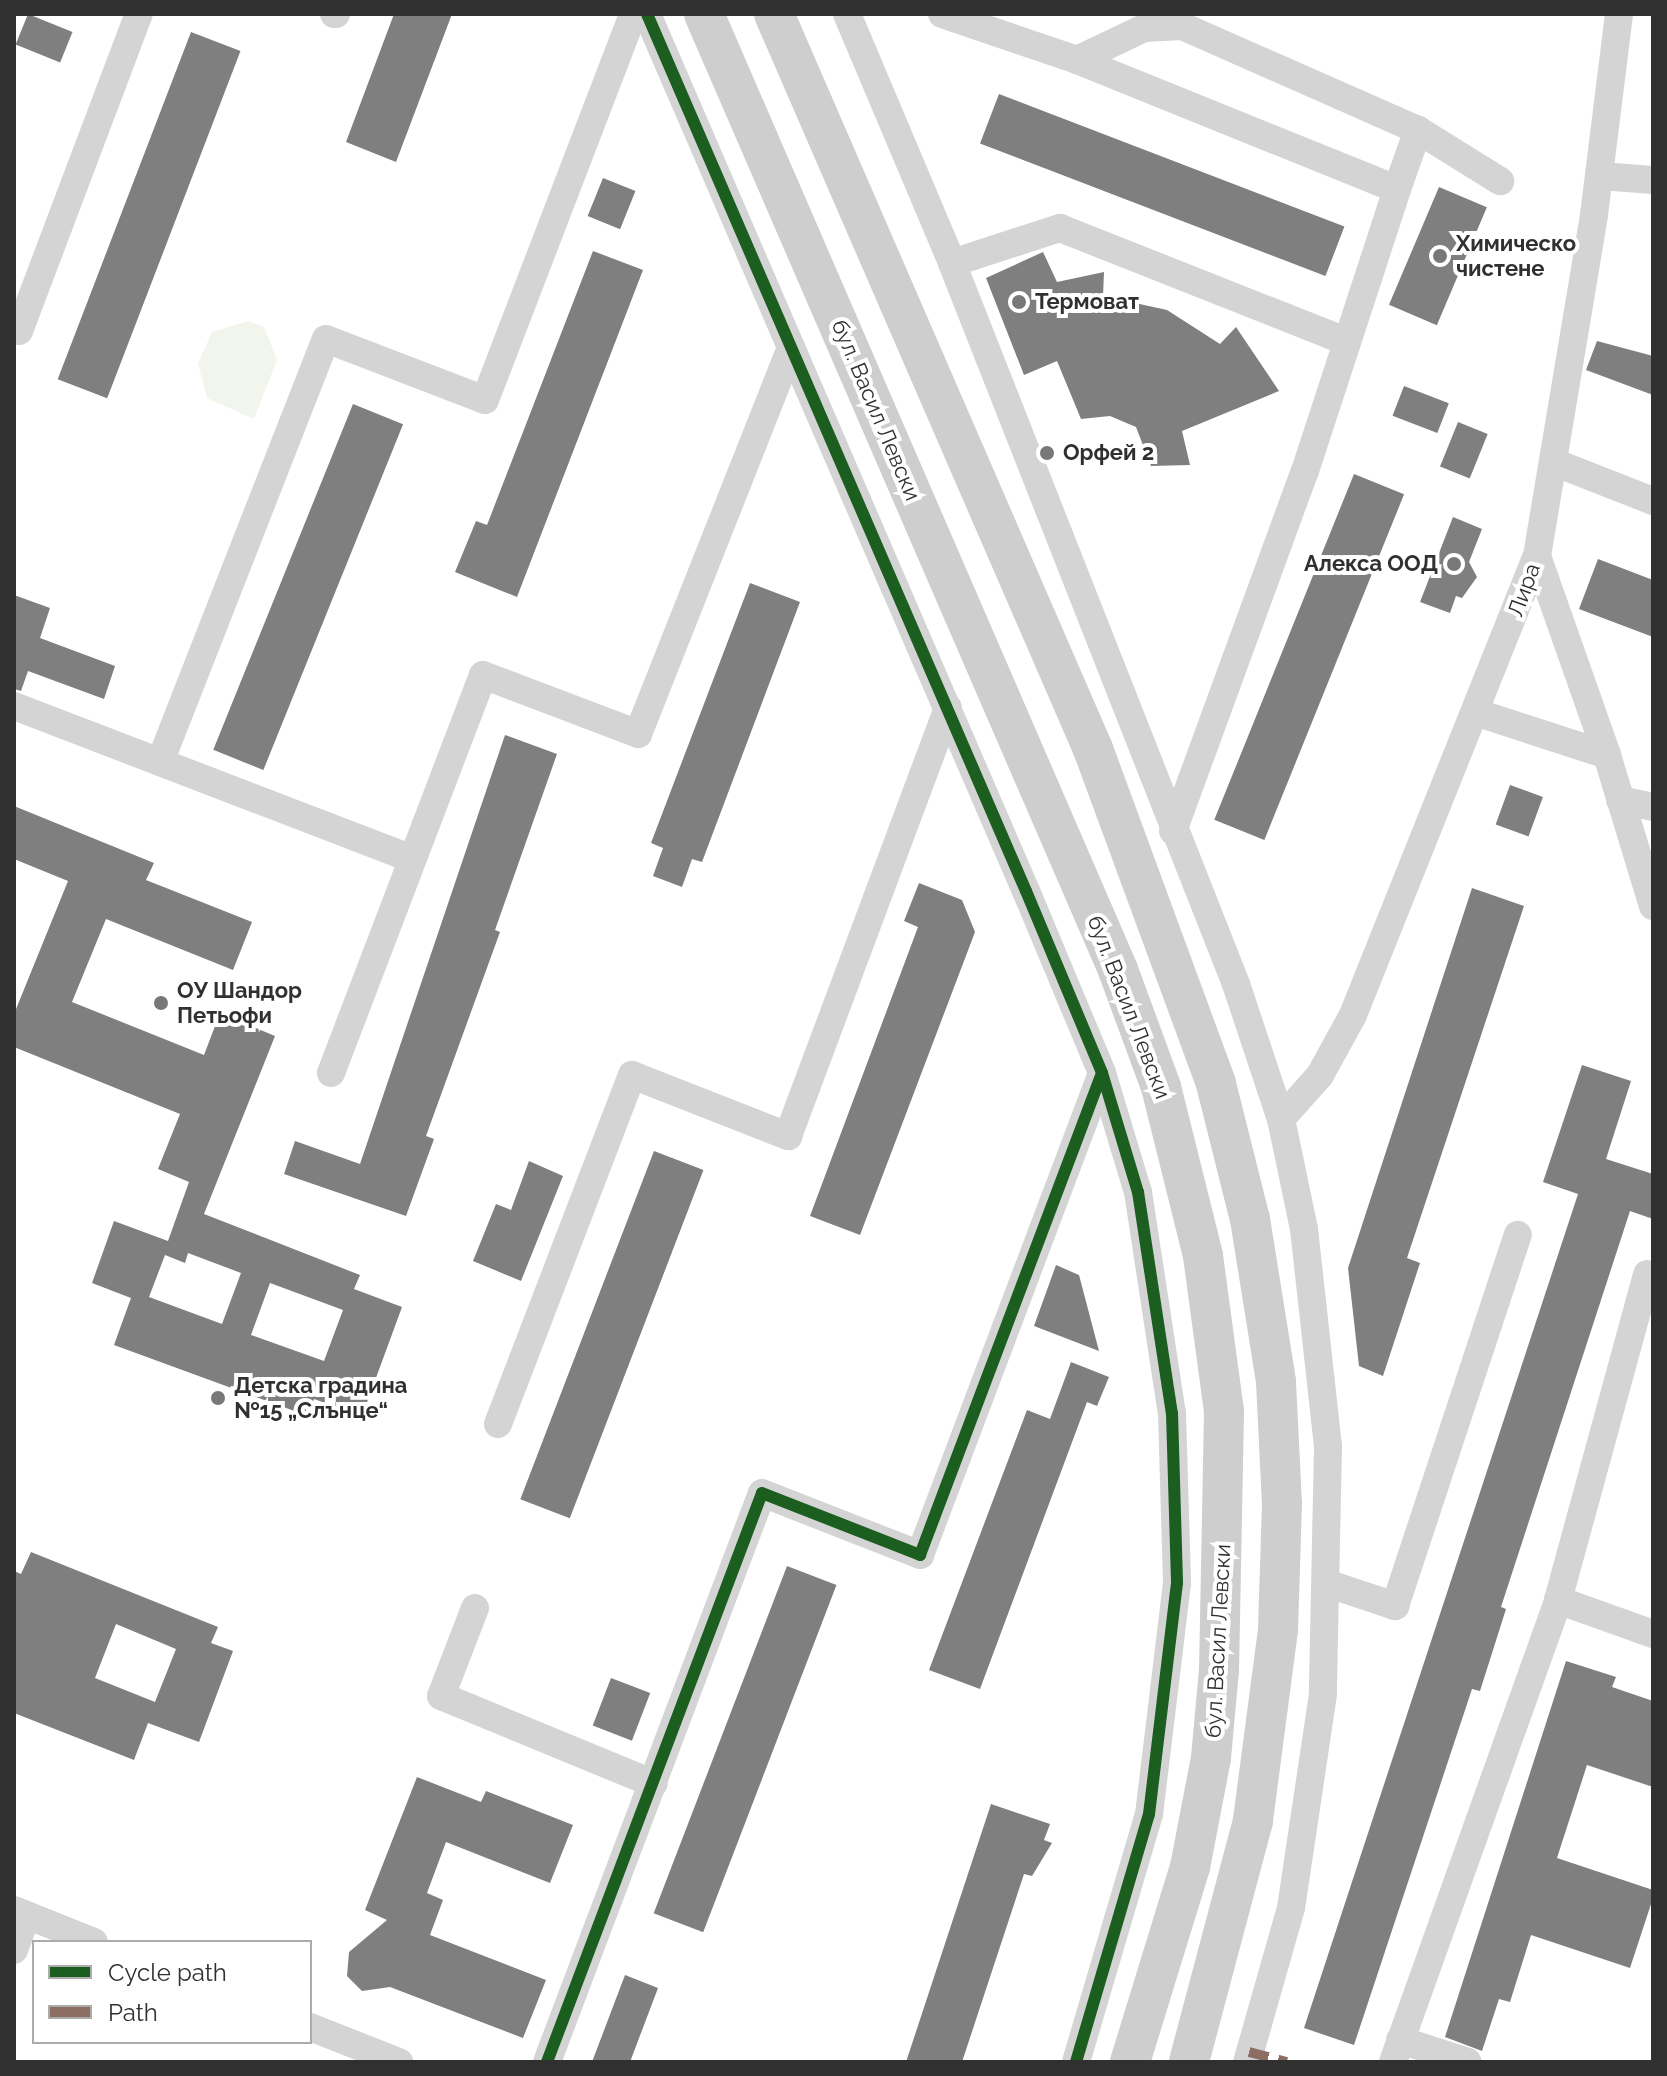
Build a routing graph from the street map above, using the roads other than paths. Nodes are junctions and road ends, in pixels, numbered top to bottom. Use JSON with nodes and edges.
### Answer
{"nodes":[{"id":1,"x":139,"y":14,"type":"edge"},
{"id":2,"x":633,"y":14,"type":"edge"},
{"id":3,"x":647,"y":14,"type":"edge"},
{"id":4,"x":704,"y":14,"type":"edge"},
{"id":5,"x":774,"y":14,"type":"edge"},
{"id":6,"x":847,"y":14,"type":"edge"},
{"id":7,"x":942,"y":14,"type":"edge"},
{"id":8,"x":1619,"y":14,"type":"edge"},
{"id":9,"x":1077,"y":60,"type":"junction"},
{"id":10,"x":1418,"y":130,"type":"junction"},
{"id":11,"x":1600,"y":176,"type":"junction"},
{"id":12,"x":1653,"y":180,"type":"edge"},
{"id":13,"x":1500,"y":181,"type":"dead end"},
{"id":14,"x":1397,"y":189,"type":"junction"},
{"id":15,"x":952,"y":263,"type":"junction"},
{"id":16,"x":14,"y":329,"type":"edge"},
{"id":17,"x":1346,"y":341,"type":"junction"},
{"id":18,"x":791,"y":347,"type":"junction"},
{"id":19,"x":1556,"y":463,"type":"junction"},
{"id":20,"x":1653,"y":501,"type":"edge"},
{"id":21,"x":1537,"y":556,"type":"junction"},
{"id":22,"x":14,"y":706,"type":"edge"},
{"id":23,"x":948,"y":708,"type":"junction"},
{"id":24,"x":1478,"y":713,"type":"junction"},
{"id":25,"x":1607,"y":755,"type":"junction"},
{"id":26,"x":160,"y":762,"type":"junction"},
{"id":27,"x":1620,"y":800,"type":"junction"},
{"id":28,"x":1653,"y":807,"type":"edge"},
{"id":29,"x":1173,"y":831,"type":"junction"},
{"id":30,"x":411,"y":858,"type":"junction"},
{"id":31,"x":1653,"y":906,"type":"edge"},
{"id":32,"x":331,"y":1073,"type":"dead end"},
{"id":33,"x":1102,"y":1073,"type":"junction"},
{"id":34,"x":1281,"y":1119,"type":"junction"},
{"id":35,"x":1518,"y":1235,"type":"dead end"},
{"id":36,"x":1647,"y":1274,"type":"dead end"},
{"id":37,"x":498,"y":1424,"type":"dead end"},
{"id":38,"x":1329,"y":1584,"type":"junction"},
{"id":39,"x":1558,"y":1600,"type":"junction"},
{"id":40,"x":475,"y":1608,"type":"dead end"},
{"id":41,"x":1653,"y":1634,"type":"edge"},
{"id":42,"x":654,"y":1784,"type":"junction"},
{"id":43,"x":20,"y":1913,"type":"edge"},
{"id":44,"x":89,"y":1940,"type":"edge"},
{"id":45,"x":14,"y":1950,"type":"edge"},
{"id":46,"x":312,"y":2028,"type":"edge"},
{"id":47,"x":1396,"y":2051,"type":"edge"},
{"id":48,"x":399,"y":2062,"type":"edge"},
{"id":49,"x":547,"y":2062,"type":"edge"},
{"id":50,"x":1076,"y":2062,"type":"edge"},
{"id":51,"x":1130,"y":2062,"type":"edge"},
{"id":52,"x":1189,"y":2062,"type":"edge"},
{"id":53,"x":1247,"y":2062,"type":"edge"},
{"id":54,"x":1468,"y":2062,"type":"edge"}],
"edges":[{"from":1,"to":16,"type":"street"},
{"from":2,"to":26,"type":"street"},
{"from":3,"to":18,"type":"street"},
{"from":4,"to":51,"type":"main road","name":"бул. Васил Левски"},
{"from":5,"to":52,"type":"main road"},
{"from":6,"to":15,"type":"street"},
{"from":7,"to":9,"type":"street"},
{"from":8,"to":11,"type":"street","name":"Лира"},
{"from":9,"to":10,"type":"street"},
{"from":9,"to":14,"type":"street"},
{"from":10,"to":13,"type":"street"},
{"from":10,"to":14,"type":"street"},
{"from":11,"to":12,"type":"street"},
{"from":11,"to":19,"type":"street","name":"Лира"},
{"from":14,"to":17,"type":"street"},
{"from":15,"to":17,"type":"street"},
{"from":15,"to":29,"type":"street"},
{"from":17,"to":29,"type":"street"},
{"from":18,"to":23,"type":"street"},
{"from":18,"to":30,"type":"street"},
{"from":19,"to":20,"type":"street"},
{"from":19,"to":21,"type":"street","name":"Лира"},
{"from":21,"to":24,"type":"street","name":"Лира"},
{"from":21,"to":25,"type":"street"},
{"from":22,"to":26,"type":"street"},
{"from":23,"to":33,"type":"street"},
{"from":23,"to":37,"type":"street"},
{"from":24,"to":25,"type":"street"},
{"from":24,"to":34,"type":"street","name":"Лира"},
{"from":25,"to":27,"type":"street"},
{"from":26,"to":30,"type":"street"},
{"from":27,"to":28,"type":"street"},
{"from":27,"to":31,"type":"street"},
{"from":29,"to":34,"type":"street"},
{"from":30,"to":32,"type":"street"},
{"from":33,"to":42,"type":"street"},
{"from":33,"to":50,"type":"street"},
{"from":34,"to":38,"type":"street"},
{"from":35,"to":38,"type":"street"},
{"from":36,"to":39,"type":"street"},
{"from":38,"to":53,"type":"street"},
{"from":39,"to":41,"type":"street"},
{"from":39,"to":47,"type":"street"},
{"from":40,"to":42,"type":"street"},
{"from":42,"to":49,"type":"street"},
{"from":43,"to":44,"type":"street"},
{"from":43,"to":45,"type":"street"},
{"from":46,"to":48,"type":"street"},
{"from":47,"to":54,"type":"street"}]}
